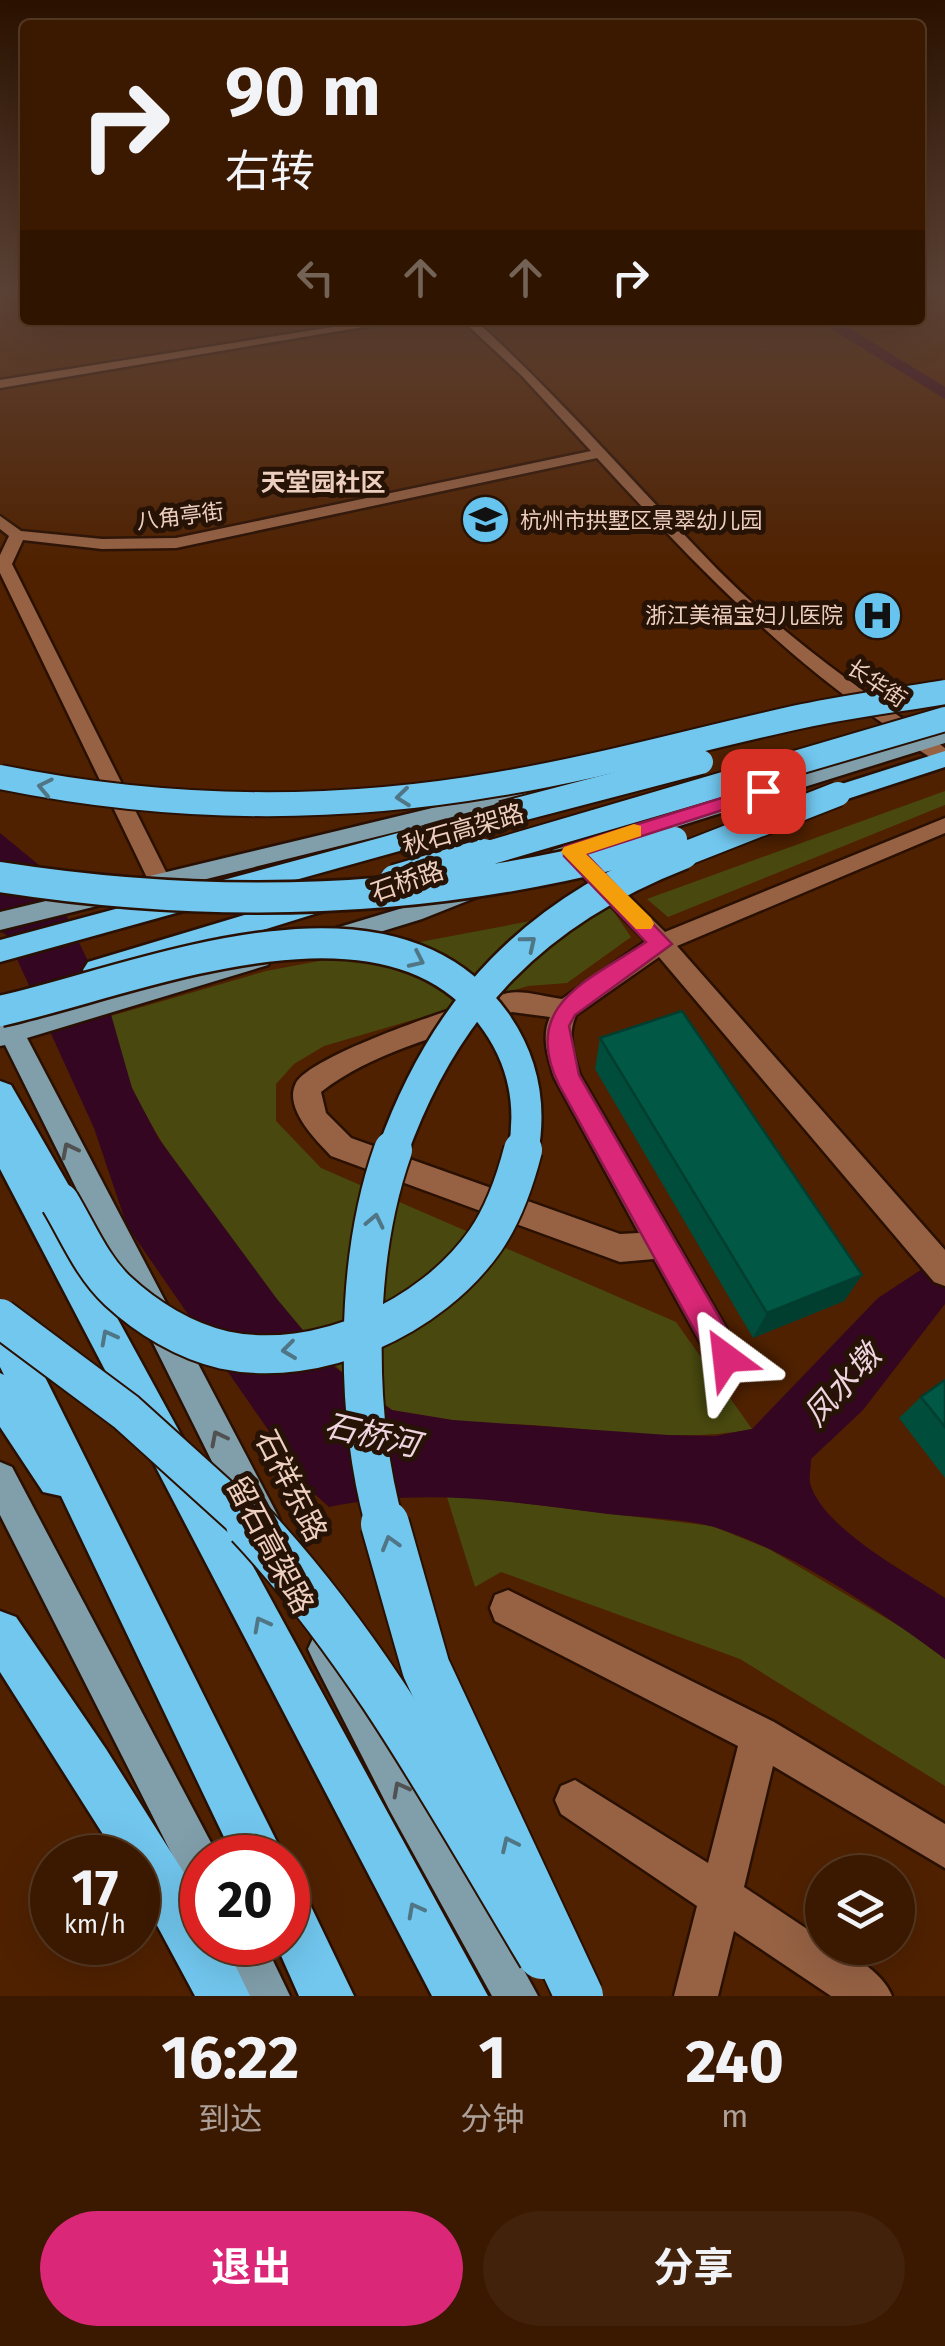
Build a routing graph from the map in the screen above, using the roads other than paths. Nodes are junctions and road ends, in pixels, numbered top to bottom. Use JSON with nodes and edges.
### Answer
{"nodes":[{"id":1,"x":534,"y":380,"type":"edge"},
{"id":2,"x":602,"y":453,"type":"junction"},
{"id":3,"x":0,"y":521,"type":"edge"},
{"id":4,"x":18,"y":534,"type":"junction"},
{"id":5,"x":945,"y":683,"type":"edge"},
{"id":6,"x":945,"y":693,"type":"edge"},
{"id":7,"x":869,"y":705,"type":"junction"},
{"id":8,"x":945,"y":718,"type":"edge"},
{"id":9,"x":934,"y":739,"type":"edge"},
{"id":10,"x":945,"y":758,"type":"edge"},
{"id":11,"x":0,"y":777,"type":"edge"},
{"id":12,"x":838,"y":794,"type":"junction"},
{"id":13,"x":945,"y":825,"type":"edge"},
{"id":14,"x":571,"y":852,"type":"junction"},
{"id":15,"x":0,"y":877,"type":"edge"},
{"id":16,"x":160,"y":882,"type":"junction"},
{"id":17,"x":0,"y":921,"type":"edge"},
{"id":18,"x":661,"y":944,"type":"junction"},
{"id":19,"x":0,"y":948,"type":"edge"},
{"id":20,"x":566,"y":1009,"type":"junction"},
{"id":21,"x":8,"y":1019,"type":"edge"},
{"id":22,"x":0,"y":1095,"type":"edge"},
{"id":23,"x":0,"y":1136,"type":"edge"},
{"id":24,"x":662,"y":1246,"type":"junction"},
{"id":25,"x":945,"y":1272,"type":"edge"},
{"id":26,"x":0,"y":1318,"type":"edge"},
{"id":27,"x":0,"y":1326,"type":"edge"},
{"id":28,"x":726,"y":1358,"type":"dead end"},
{"id":29,"x":0,"y":1393,"type":"edge"},
{"id":30,"x":0,"y":1479,"type":"edge"},
{"id":31,"x":118,"y":1563,"type":"junction"},
{"id":32,"x":508,"y":1608,"type":"dead end"},
{"id":33,"x":0,"y":1633,"type":"edge"},
{"id":34,"x":760,"y":1736,"type":"junction"},
{"id":35,"x":575,"y":1800,"type":"dead end"},
{"id":36,"x":184,"y":1835,"type":"edge"},
{"id":37,"x":249,"y":1835,"type":"edge"},
{"id":38,"x":945,"y":1847,"type":"edge"},
{"id":39,"x":722,"y":1894,"type":"junction"},
{"id":40,"x":310,"y":1960,"type":"edge"},
{"id":41,"x":252,"y":1965,"type":"edge"},
{"id":42,"x":223,"y":1996,"type":"edge"},
{"id":43,"x":268,"y":1996,"type":"edge"},
{"id":44,"x":327,"y":1996,"type":"edge"},
{"id":45,"x":461,"y":1996,"type":"edge"},
{"id":46,"x":516,"y":1996,"type":"edge"},
{"id":47,"x":568,"y":1996,"type":"edge"},
{"id":48,"x":580,"y":1996,"type":"edge"},
{"id":49,"x":696,"y":1996,"type":"edge"},
{"id":50,"x":870,"y":1996,"type":"edge"}],
"edges":[{"from":1,"to":2,"type":"street","name":"长华街"},
{"from":2,"to":4,"type":"street","name":"八角亭街"},
{"from":2,"to":7,"type":"street","name":"长华街"},
{"from":3,"to":4,"type":"street","name":"八角亭街"},
{"from":4,"to":16,"type":"street"},
{"from":5,"to":7,"type":"main road"},
{"from":6,"to":11,"type":"highway","one_way":true,"bridge":true},
{"from":6,"to":19,"type":"highway","name":"秋石高架路","bridge":true},
{"from":7,"to":9,"type":"street","name":"长华街"},
{"from":7,"to":16,"type":"main road"},
{"from":8,"to":21,"type":"highway","name":"秋石高架路","bridge":true},
{"from":9,"to":10,"type":"street","name":"长华街"},
{"from":9,"to":14,"type":"main road","name":"石桥路"},
{"from":10,"to":12,"type":"highway"},
{"from":12,"to":15,"type":"highway","bridge":true},
{"from":48,"to":12,"type":"highway","one_way":true,"bridge":true},
{"from":13,"to":18,"type":"street"},
{"from":14,"to":18,"type":"street"},
{"from":14,"to":21,"type":"main road","name":"石桥路"},
{"from":16,"to":17,"type":"main road"},
{"from":18,"to":20,"type":"street"},
{"from":18,"to":25,"type":"street"},
{"from":20,"to":24,"type":"street"},
{"from":20,"to":24,"type":"street"},
{"from":21,"to":22,"type":"highway","one_way":true,"bridge":true},
{"from":46,"to":21,"type":"main road","name":"石祥东路","one_way":true},
{"from":45,"to":23,"type":"highway","name":"留石高架路","one_way":true,"bridge":true},
{"from":24,"to":28,"type":"street"},
{"from":26,"to":47,"type":"highway","bridge":true},
{"from":27,"to":31,"type":"highway"},
{"from":29,"to":31,"type":"highway"},
{"from":30,"to":36,"type":"main road"},
{"from":31,"to":37,"type":"highway"},
{"from":32,"to":34,"type":"street"},
{"from":33,"to":42,"type":"highway"},
{"from":34,"to":38,"type":"street"},
{"from":34,"to":39,"type":"street"},
{"from":35,"to":39,"type":"street"},
{"from":39,"to":49,"type":"street"},
{"from":39,"to":50,"type":"street"},
{"from":40,"to":44,"type":"highway"},
{"from":41,"to":43,"type":"main road"}]}
